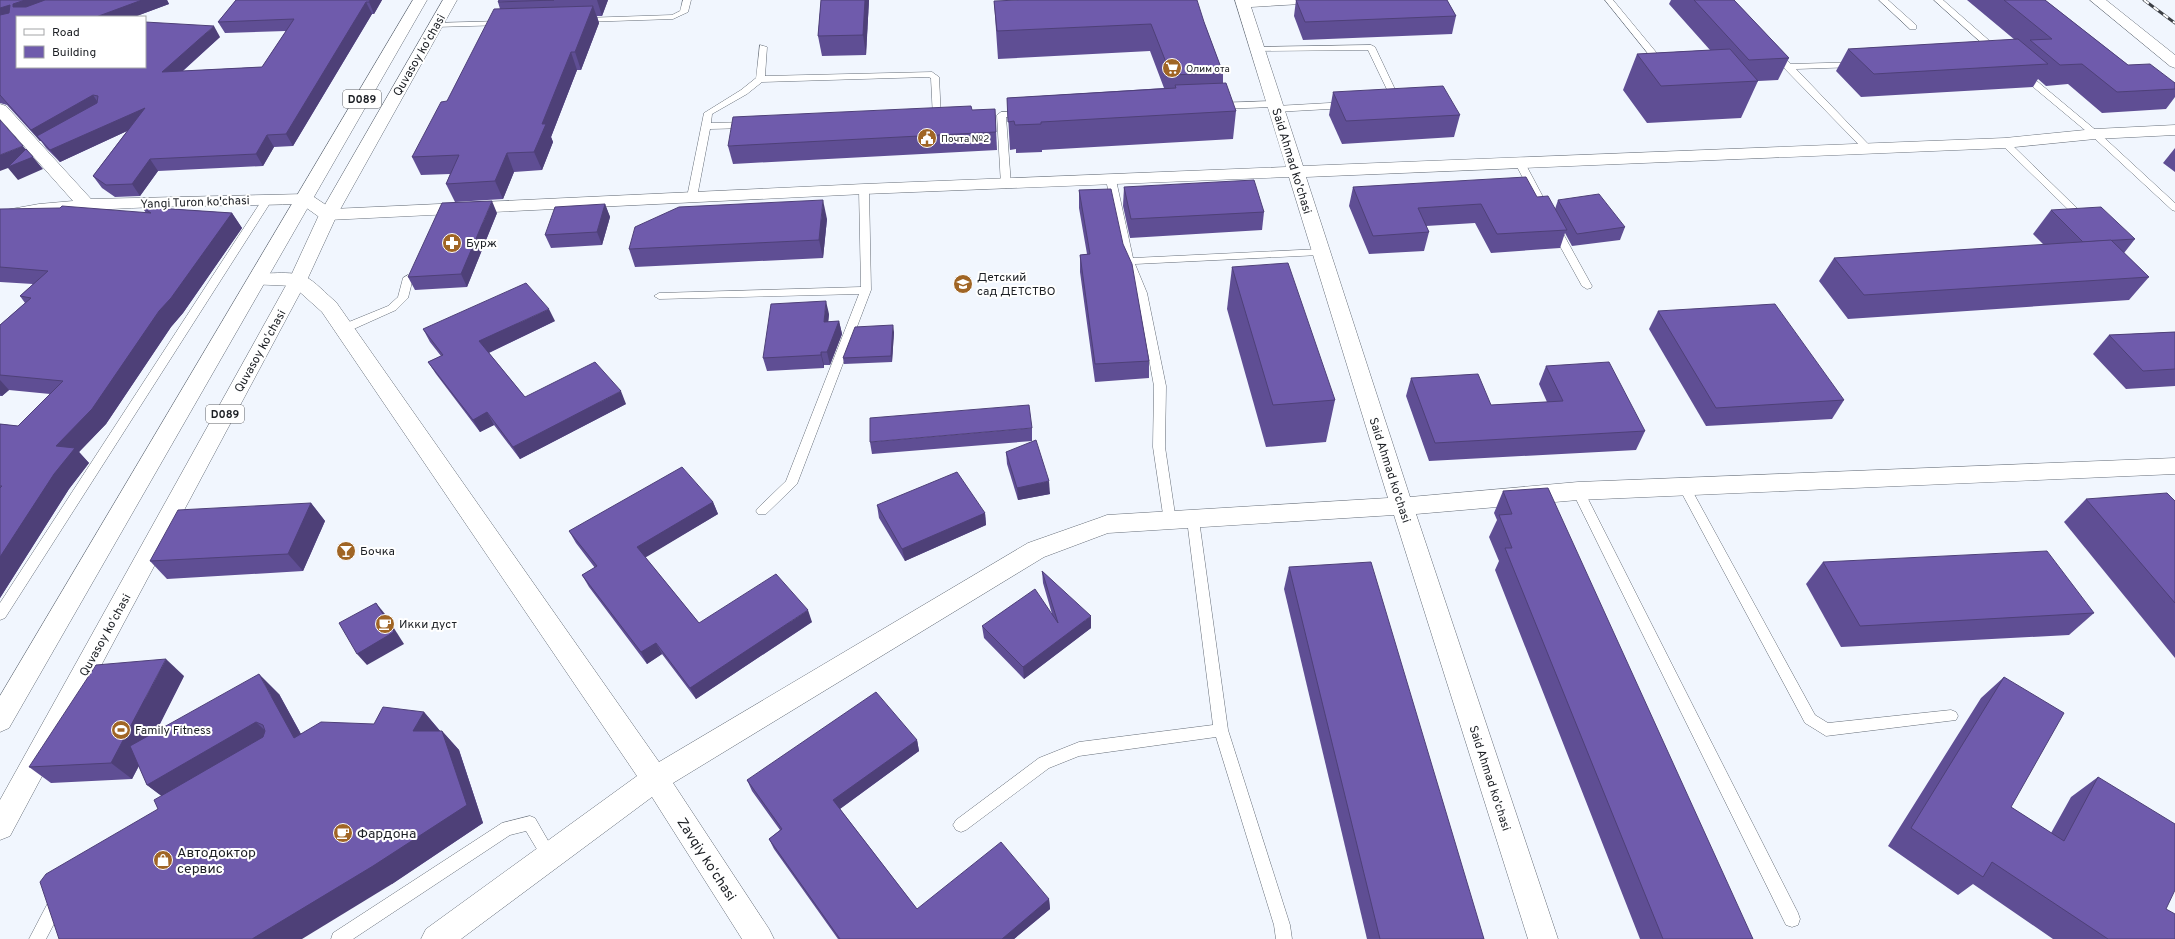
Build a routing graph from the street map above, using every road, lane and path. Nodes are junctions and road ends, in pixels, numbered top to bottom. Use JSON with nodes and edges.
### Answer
{"nodes":[{"id":1,"x":420,"y":0,"type":"edge"},
{"id":2,"x":450,"y":0,"type":"edge"},
{"id":3,"x":687,"y":0,"type":"edge"},
{"id":4,"x":1301,"y":0,"type":"edge"},
{"id":5,"x":1609,"y":0,"type":"edge"},
{"id":6,"x":1884,"y":0,"type":"edge"},
{"id":7,"x":1938,"y":0,"type":"edge"},
{"id":8,"x":2097,"y":0,"type":"edge"},
{"id":9,"x":1243,"y":1,"type":"edge"},
{"id":10,"x":570,"y":20,"type":"edge"},
{"id":11,"x":515,"y":22,"type":"edge"},
{"id":12,"x":436,"y":25,"type":"junction"},
{"id":13,"x":1913,"y":27,"type":"dead end"},
{"id":14,"x":763,"y":47,"type":"dead end"},
{"id":15,"x":1258,"y":49,"type":"junction"},
{"id":16,"x":1778,"y":55,"type":"edge"},
{"id":17,"x":1986,"y":57,"type":"edge"},
{"id":18,"x":1867,"y":63,"type":"edge"},
{"id":19,"x":2175,"y":63,"type":"edge"},
{"id":20,"x":2014,"y":66,"type":"edge"},
{"id":21,"x":1788,"y":67,"type":"junction"},
{"id":22,"x":1666,"y":69,"type":"edge"},
{"id":23,"x":760,"y":79,"type":"junction"},
{"id":24,"x":1382,"y":103,"type":"edge"},
{"id":25,"x":1359,"y":104,"type":"edge"},
{"id":26,"x":1275,"y":106,"type":"junction"},
{"id":27,"x":1212,"y":107,"type":"edge"},
{"id":28,"x":0,"y":109,"type":"edge"},
{"id":29,"x":1032,"y":114,"type":"edge"},
{"id":30,"x":936,"y":118,"type":"edge"},
{"id":31,"x":761,"y":124,"type":"edge"},
{"id":32,"x":705,"y":126,"type":"junction"},
{"id":33,"x":2175,"y":130,"type":"edge"},
{"id":34,"x":2095,"y":134,"type":"junction"},
{"id":35,"x":2005,"y":143,"type":"junction"},
{"id":36,"x":1868,"y":149,"type":"junction"},
{"id":37,"x":1520,"y":164,"type":"junction"},
{"id":38,"x":1295,"y":173,"type":"junction"},
{"id":39,"x":1111,"y":180,"type":"junction"},
{"id":40,"x":1006,"y":185,"type":"junction"},
{"id":41,"x":864,"y":189,"type":"junction"},
{"id":42,"x":692,"y":197,"type":"junction"},
{"id":43,"x":305,"y":199,"type":"junction"},
{"id":44,"x":267,"y":200,"type":"junction"},
{"id":45,"x":86,"y":205,"type":"junction"},
{"id":46,"x":2175,"y":208,"type":"edge"},
{"id":47,"x":328,"y":215,"type":"junction"},
{"id":48,"x":0,"y":216,"type":"edge"},
{"id":49,"x":2082,"y":218,"type":"edge"},
{"id":50,"x":1320,"y":252,"type":"junction"},
{"id":51,"x":1129,"y":261,"type":"junction"},
{"id":52,"x":408,"y":278,"type":"edge"},
{"id":53,"x":257,"y":280,"type":"junction"},
{"id":54,"x":298,"y":280,"type":"junction"},
{"id":55,"x":1587,"y":286,"type":"dead end"},
{"id":56,"x":866,"y":290,"type":"junction"},
{"id":57,"x":659,"y":296,"type":"dead end"},
{"id":58,"x":343,"y":329,"type":"junction"},
{"id":59,"x":2175,"y":466,"type":"edge"},
{"id":60,"x":1684,"y":486,"type":"junction"},
{"id":61,"x":1578,"y":491,"type":"junction"},
{"id":62,"x":1402,"y":506,"type":"junction"},
{"id":63,"x":762,"y":511,"type":"dead end"},
{"id":64,"x":1193,"y":520,"type":"junction"},
{"id":65,"x":1170,"y":521,"type":"junction"},
{"id":66,"x":0,"y":614,"type":"edge"},
{"id":67,"x":1951,"y":716,"type":"dead end"},
{"id":68,"x":0,"y":720,"type":"edge"},
{"id":69,"x":1221,"y":730,"type":"junction"},
{"id":70,"x":655,"y":779,"type":"junction"},
{"id":71,"x":961,"y":825,"type":"dead end"},
{"id":72,"x":0,"y":827,"type":"edge"},
{"id":73,"x":549,"y":856,"type":"junction"},
{"id":74,"x":64,"y":891,"type":"edge"},
{"id":75,"x":1792,"y":919,"type":"dead end"},
{"id":76,"x":37,"y":939,"type":"edge"},
{"id":77,"x":339,"y":939,"type":"edge"},
{"id":78,"x":436,"y":939,"type":"edge"},
{"id":79,"x":759,"y":939,"type":"edge"},
{"id":80,"x":1284,"y":939,"type":"edge"},
{"id":81,"x":1542,"y":939,"type":"edge"}],
"edges":[{"from":1,"to":43,"type":"street","number":"D089"},
{"from":2,"to":12,"type":"street","name":"Quvasoy koʻchasi","number":"D089"},
{"from":3,"to":10,"type":"lane"},
{"from":4,"to":9,"type":"street"},
{"from":5,"to":22,"type":"lane"},
{"from":6,"to":13,"type":"lane"},
{"from":7,"to":17,"type":"lane"},
{"from":8,"to":19,"type":"street"},
{"from":9,"to":15,"type":"street","name":"Said Ahmad ko'chasi"},
{"from":11,"to":12,"type":"lane"},
{"from":12,"to":47,"type":"street","name":"Quvasoy koʻchasi","number":"D089"},
{"from":14,"to":23,"type":"lane"},
{"from":15,"to":24,"type":"lane"},
{"from":15,"to":26,"type":"street","name":"Said Ahmad ko'chasi"},
{"from":16,"to":21,"type":"lane"},
{"from":18,"to":21,"type":"lane"},
{"from":20,"to":34,"type":"lane"},
{"from":21,"to":36,"type":"lane"},
{"from":23,"to":30,"type":"lane"},
{"from":23,"to":32,"type":"lane"},
{"from":25,"to":26,"type":"lane"},
{"from":26,"to":27,"type":"lane"},
{"from":26,"to":38,"type":"street","name":"Said Ahmad ko'chasi"},
{"from":28,"to":45,"type":"street"},
{"from":29,"to":40,"type":"lane"},
{"from":31,"to":32,"type":"lane"},
{"from":32,"to":42,"type":"lane"},
{"from":33,"to":34,"type":"street"},
{"from":34,"to":35,"type":"street"},
{"from":34,"to":46,"type":"lane"},
{"from":35,"to":36,"type":"street"},
{"from":35,"to":49,"type":"lane"},
{"from":36,"to":37,"type":"street"},
{"from":37,"to":38,"type":"street"},
{"from":37,"to":55,"type":"lane"},
{"from":38,"to":39,"type":"street"},
{"from":38,"to":50,"type":"street","name":"Said Ahmad ko'chasi"},
{"from":39,"to":40,"type":"street"},
{"from":39,"to":51,"type":"lane"},
{"from":40,"to":41,"type":"street"},
{"from":41,"to":42,"type":"street"},
{"from":41,"to":56,"type":"lane"},
{"from":42,"to":47,"type":"street"},
{"from":43,"to":44,"type":"street","name":"Yangi Turon ko'chasi"},
{"from":43,"to":47,"type":"street"},
{"from":43,"to":53,"type":"street","number":"D089"},
{"from":44,"to":45,"type":"street","name":"Yangi Turon ko'chasi"},
{"from":44,"to":66,"type":"lane"},
{"from":45,"to":48,"type":"street","name":"Yangi Turon ko'chasi"},
{"from":47,"to":54,"type":"street","name":"Quvasoy koʻchasi","number":"D089"},
{"from":50,"to":51,"type":"lane"},
{"from":50,"to":62,"type":"street","name":"Said Ahmad ko'chasi"},
{"from":51,"to":65,"type":"lane"},
{"from":52,"to":58,"type":"lane"},
{"from":53,"to":54,"type":"street"},
{"from":53,"to":68,"type":"street","number":"D089"},
{"from":54,"to":58,"type":"street","name":"Zavqiy koʻchasi"},
{"from":54,"to":72,"type":"street","name":"Quvasoy koʻchasi","number":"D089"},
{"from":56,"to":57,"type":"lane"},
{"from":56,"to":63,"type":"lane"},
{"from":58,"to":70,"type":"street","name":"Zavqiy koʻchasi"},
{"from":59,"to":60,"type":"street"},
{"from":60,"to":61,"type":"street"},
{"from":60,"to":67,"type":"lane"},
{"from":61,"to":62,"type":"street"},
{"from":61,"to":75,"type":"lane"},
{"from":62,"to":64,"type":"street"},
{"from":62,"to":81,"type":"street","name":"Said Ahmad ko'chasi"},
{"from":64,"to":65,"type":"street"},
{"from":64,"to":69,"type":"lane"},
{"from":65,"to":70,"type":"street"},
{"from":69,"to":71,"type":"lane"},
{"from":69,"to":80,"type":"lane"},
{"from":70,"to":73,"type":"street"},
{"from":70,"to":79,"type":"street","name":"Zavqiy koʻchasi"},
{"from":73,"to":77,"type":"lane"},
{"from":73,"to":78,"type":"street"},
{"from":74,"to":76,"type":"lane"}]}
